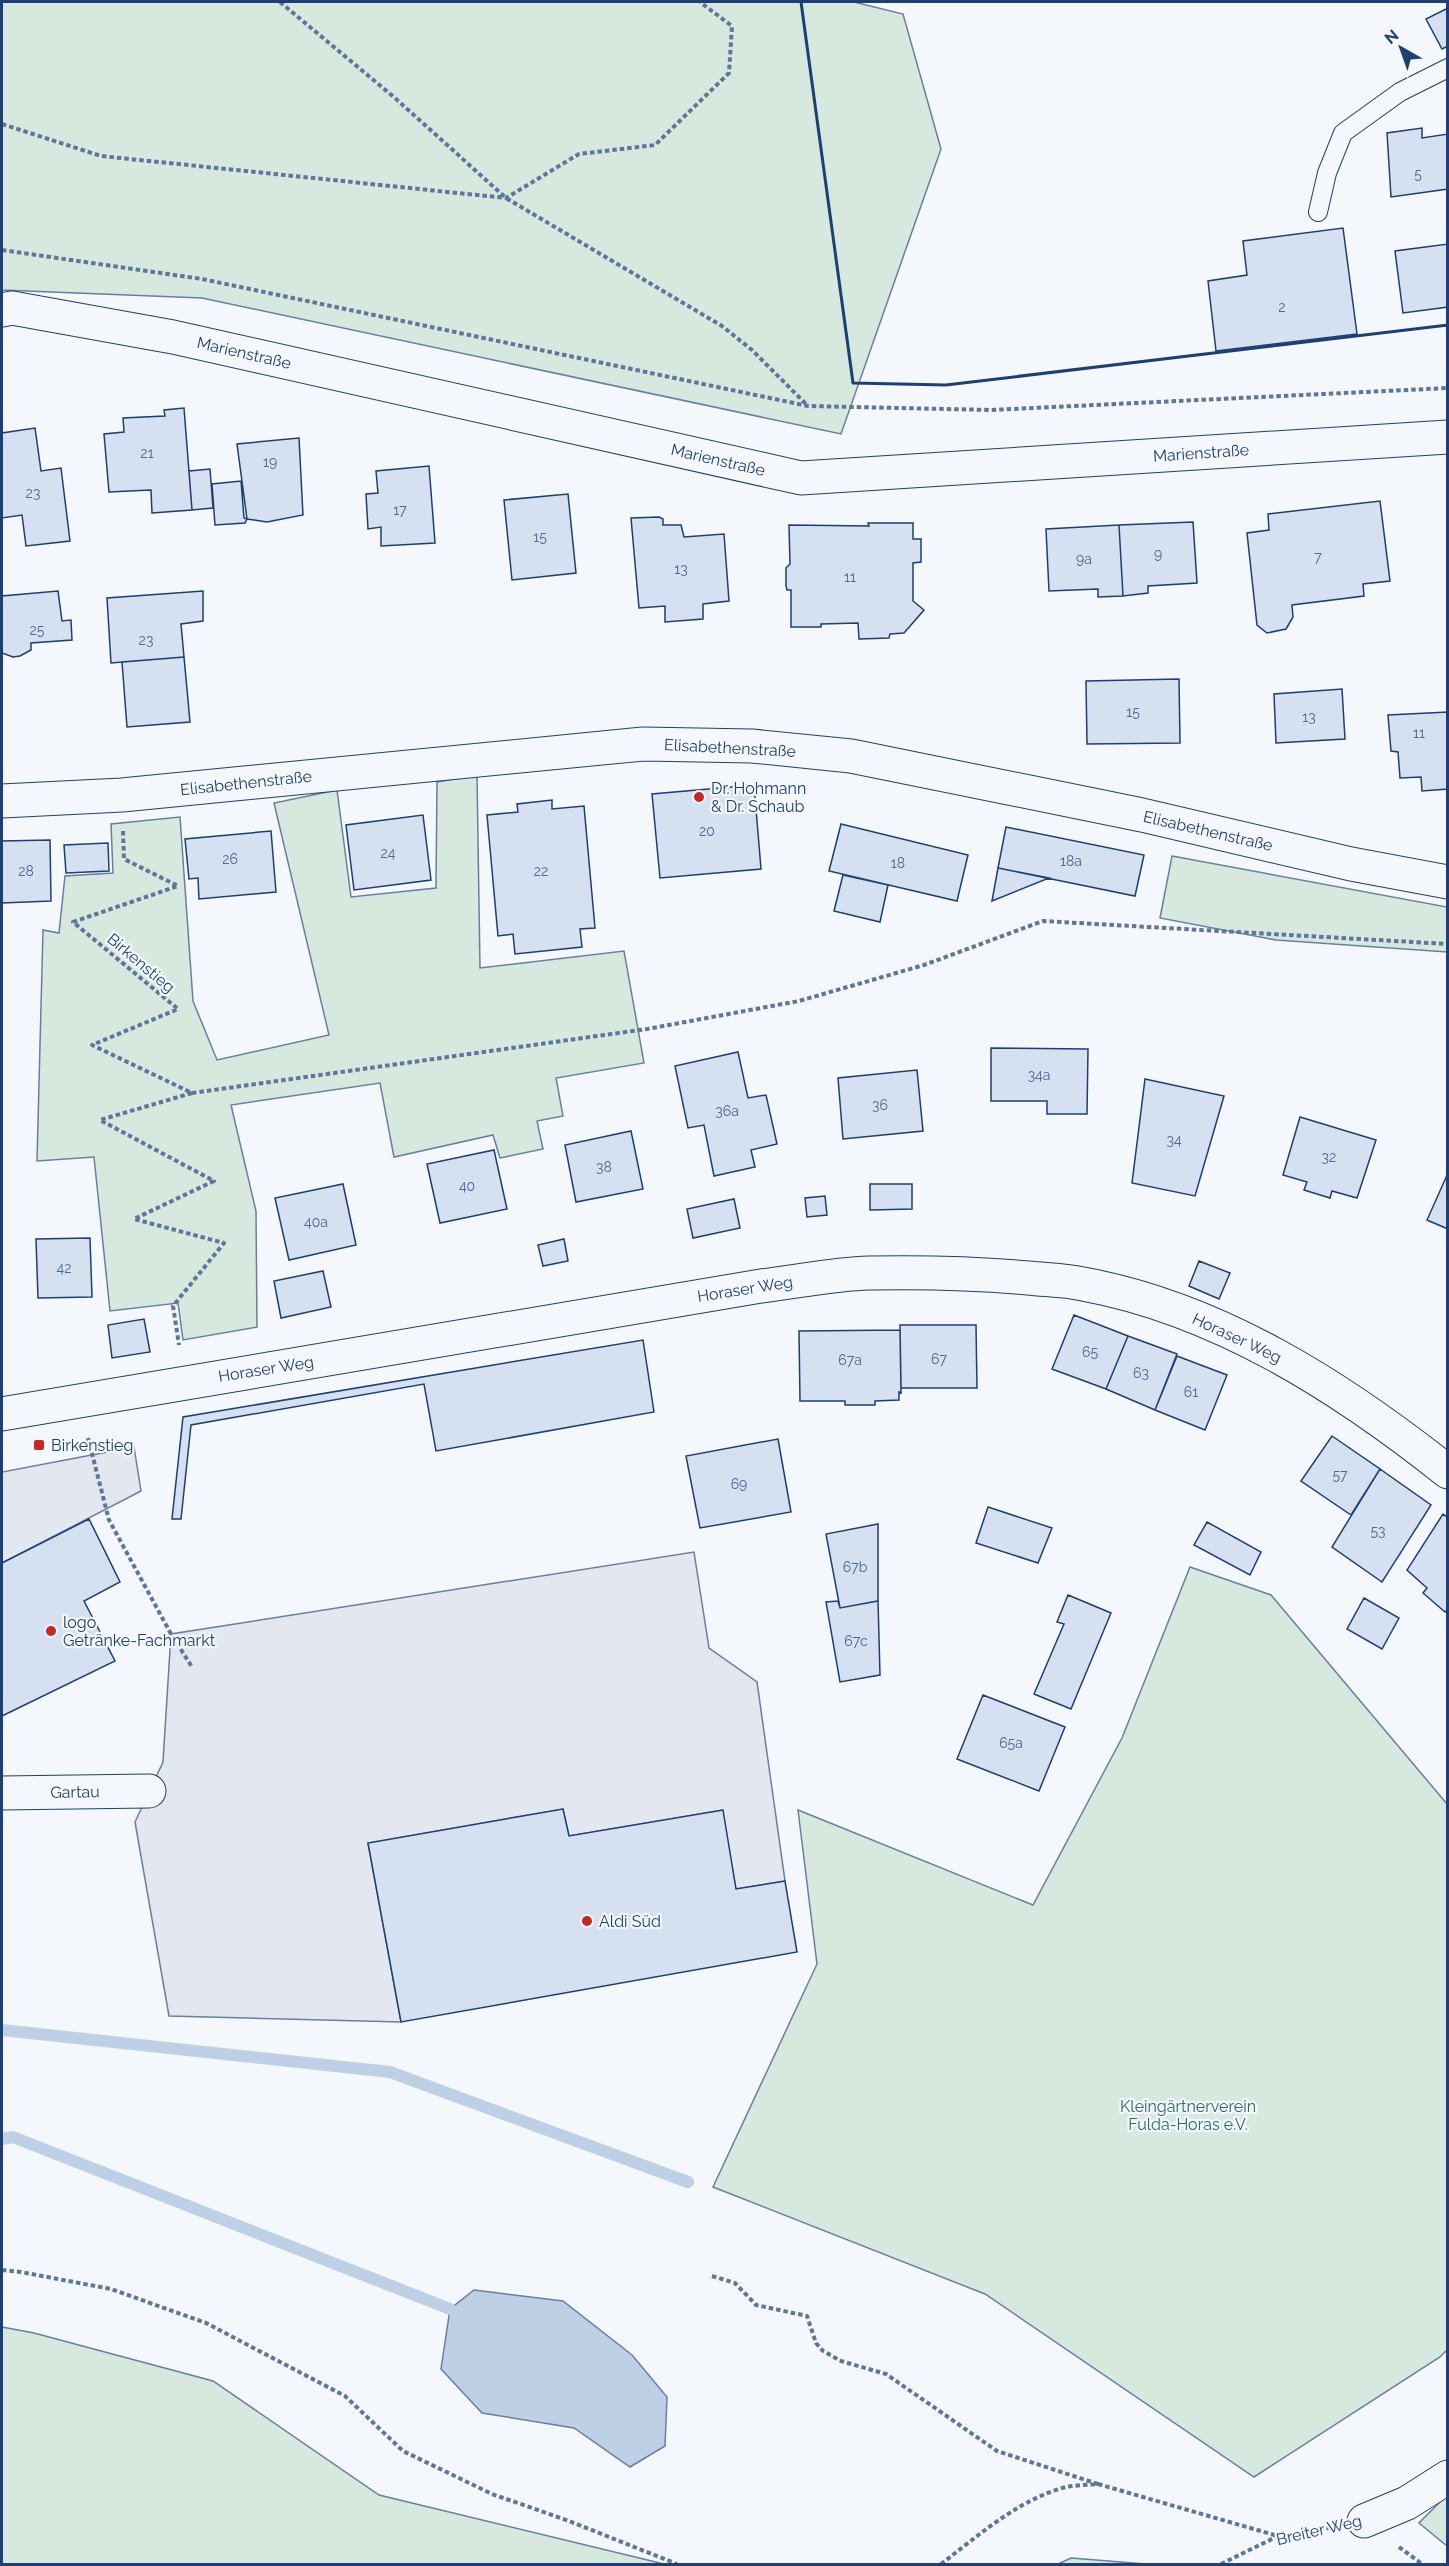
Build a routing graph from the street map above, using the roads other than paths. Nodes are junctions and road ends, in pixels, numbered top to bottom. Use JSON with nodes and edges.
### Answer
{"nodes":[{"id":1,"x":1448,"y":68,"type":"edge"},
{"id":2,"x":1318,"y":212,"type":"dead end"},
{"id":3,"x":2,"y":309,"type":"edge"},
{"id":4,"x":1448,"y":437,"type":"edge"},
{"id":5,"x":2,"y":801,"type":"edge"},
{"id":6,"x":1448,"y":882,"type":"edge"},
{"id":7,"x":2,"y":1414,"type":"edge"},
{"id":8,"x":1448,"y":1472,"type":"edge"},
{"id":9,"x":149,"y":1791,"type":"dead end"},
{"id":10,"x":2,"y":1793,"type":"edge"},
{"id":11,"x":1448,"y":2476,"type":"edge"},
{"id":12,"x":1364,"y":2521,"type":"road end"}],
"edges":[{"from":1,"to":2,"type":"lane"},
{"from":3,"to":4,"type":"street","name":"Marienstraße"},
{"from":5,"to":6,"type":"street","name":"Elisabethenstraße"},
{"from":7,"to":8,"type":"street","name":"Horaser Weg"},
{"from":9,"to":10,"type":"street","name":"Gartau"},
{"from":11,"to":12,"type":"street","name":"Breiter Weg"}]}
